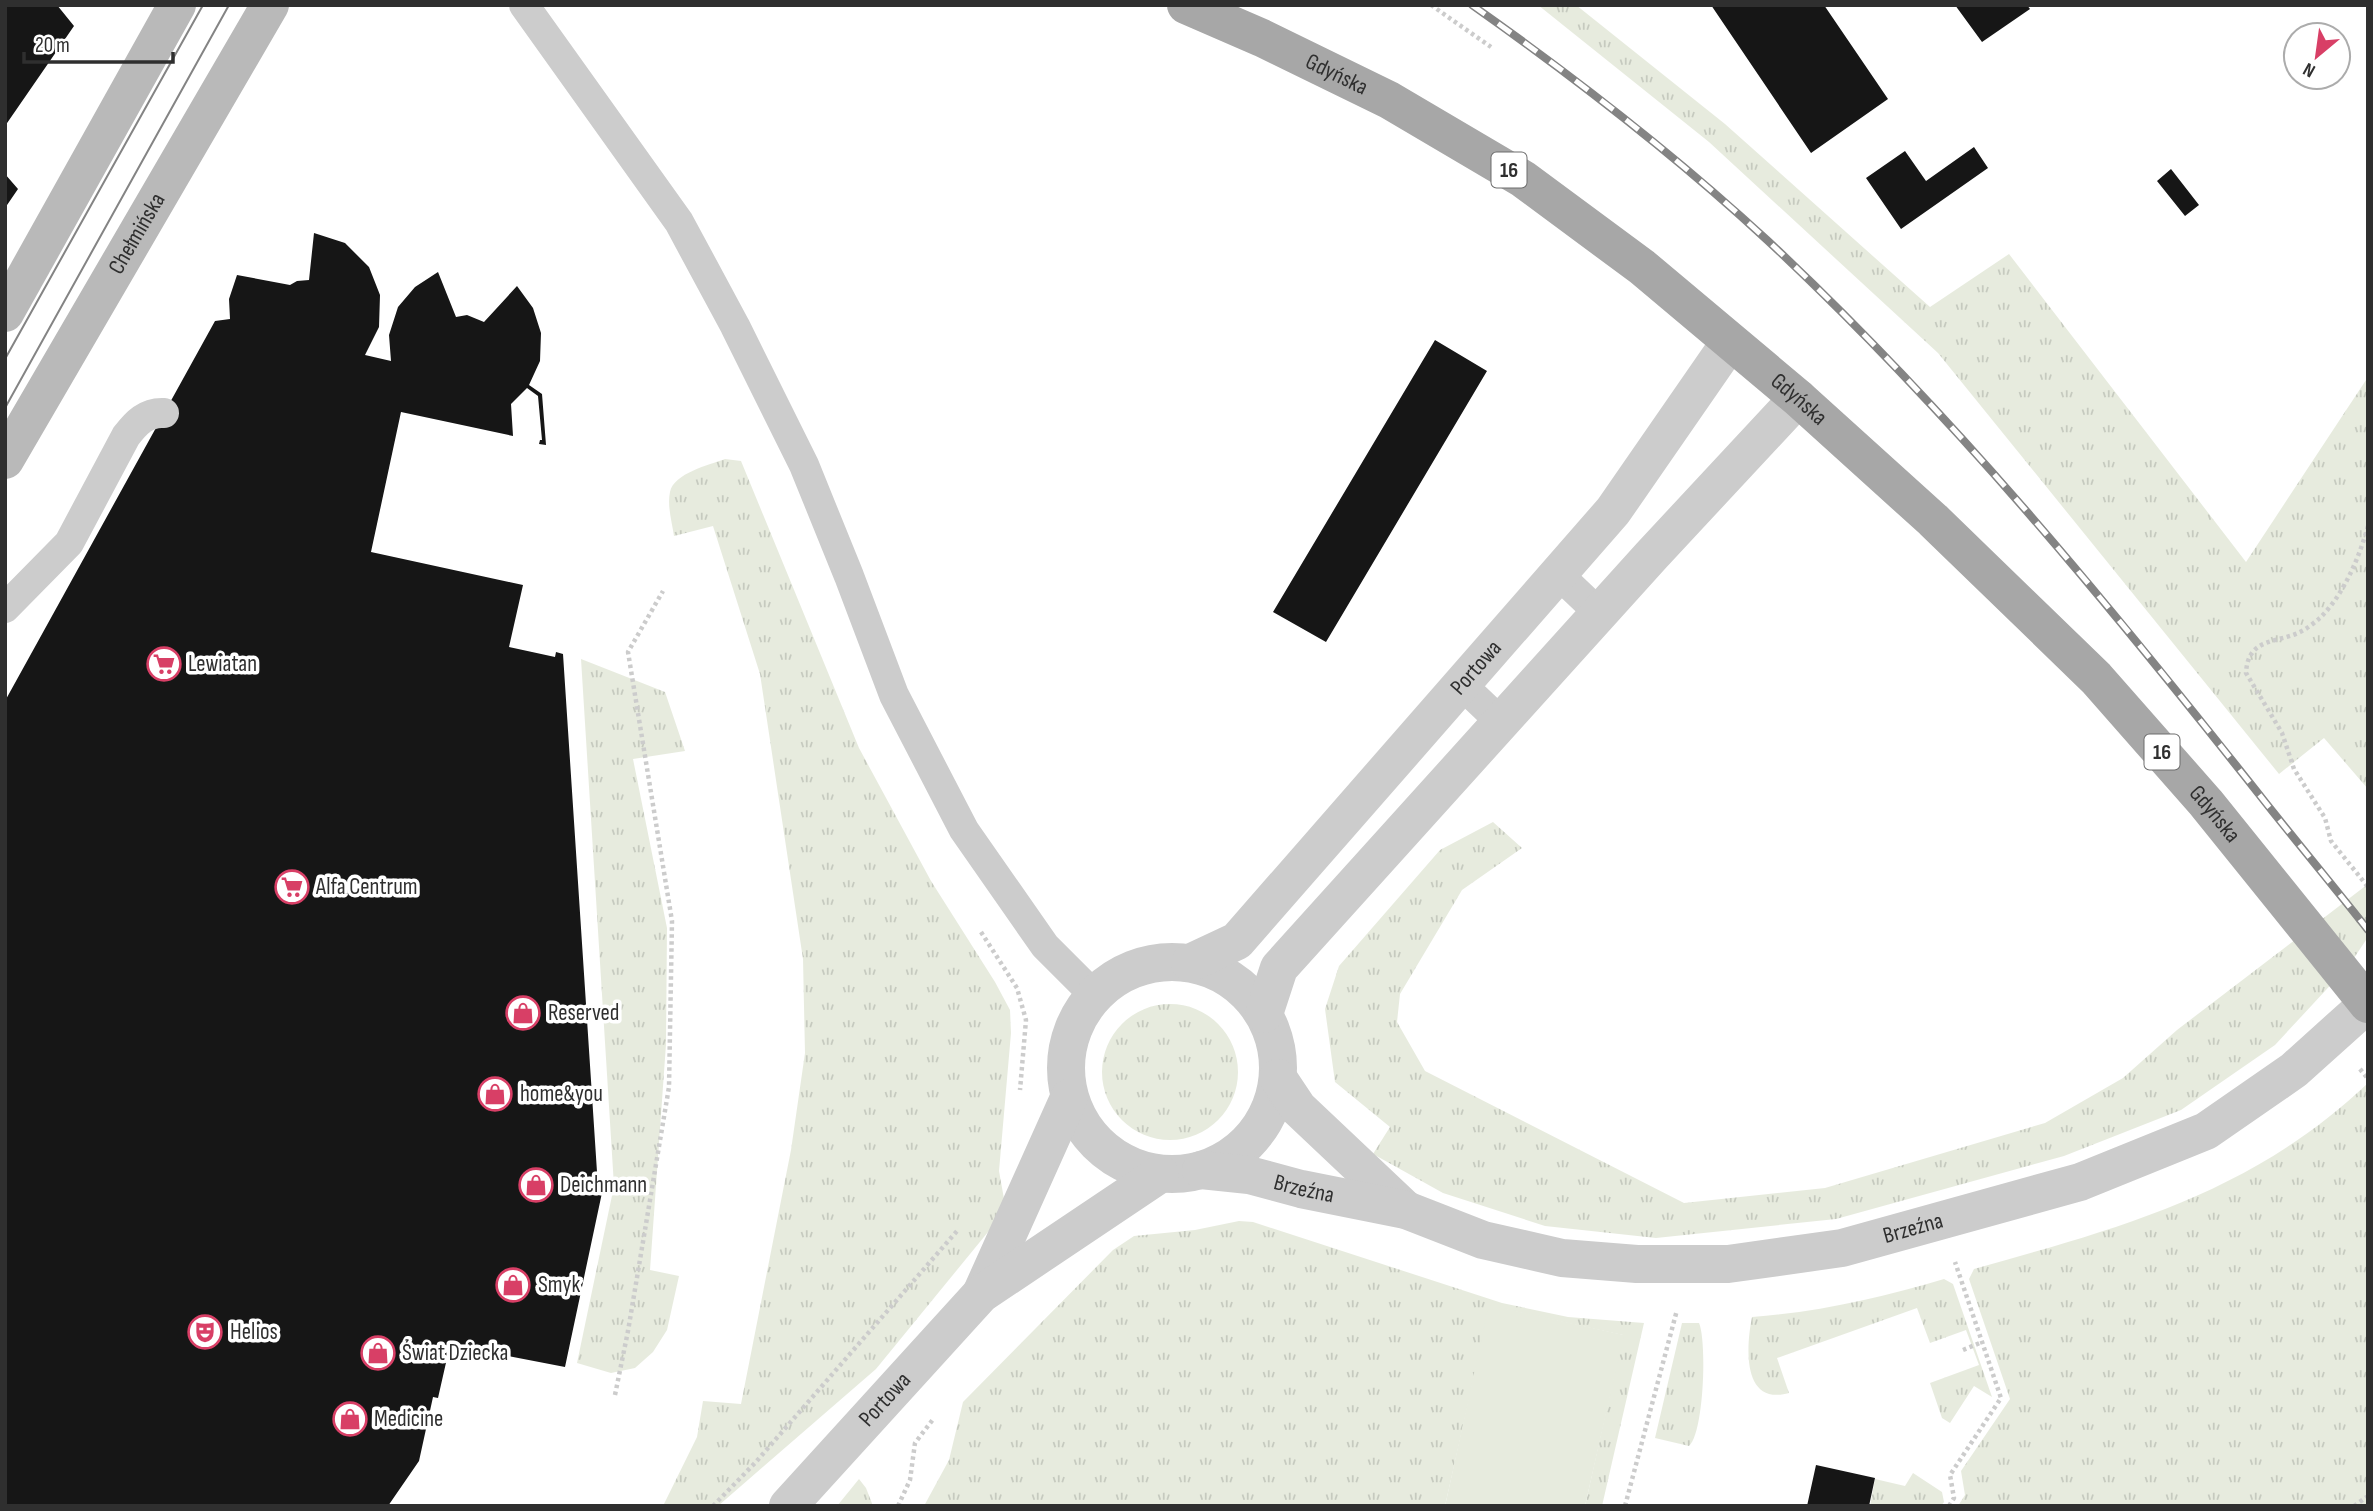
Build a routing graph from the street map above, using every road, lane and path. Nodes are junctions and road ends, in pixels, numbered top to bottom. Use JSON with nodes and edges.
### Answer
{"nodes":[{"id":1,"x":177,"y":5,"type":"edge"},
{"id":2,"x":270,"y":5,"type":"edge"},
{"id":3,"x":524,"y":5,"type":"edge"},
{"id":4,"x":1186,"y":5,"type":"edge"},
{"id":5,"x":1431,"y":5,"type":"edge"},
{"id":6,"x":1491,"y":47,"type":"dead end"},
{"id":7,"x":5,"y":313,"type":"edge"},
{"id":8,"x":1730,"y":342,"type":"junction"},
{"id":9,"x":1798,"y":398,"type":"junction"},
{"id":10,"x":164,"y":413,"type":"dead end"},
{"id":11,"x":5,"y":460,"type":"edge"},
{"id":12,"x":2368,"y":526,"type":"edge"},
{"id":13,"x":1558,"y":574,"type":"junction"},
{"id":14,"x":663,"y":592,"type":"dead end"},
{"id":15,"x":5,"y":608,"type":"edge"},
{"id":16,"x":1600,"y":613,"type":"junction"},
{"id":17,"x":1461,"y":684,"type":"junction"},
{"id":18,"x":1501,"y":722,"type":"junction"},
{"id":19,"x":2368,"y":887,"type":"edge"},
{"id":20,"x":1190,"y":963,"type":"junction"},
{"id":21,"x":1094,"y":995,"type":"junction"},
{"id":22,"x":2368,"y":1003,"type":"edge"},
{"id":23,"x":1264,"y":1014,"type":"junction"},
{"id":24,"x":1278,"y":1078,"type":"junction"},
{"id":25,"x":1069,"y":1098,"type":"junction"},
{"id":26,"x":1201,"y":1170,"type":"junction"},
{"id":27,"x":1160,"y":1174,"type":"junction"},
{"id":28,"x":1406,"y":1210,"type":"junction"},
{"id":29,"x":964,"y":1223,"type":"dead end"},
{"id":30,"x":1955,"y":1261,"type":"dead end"},
{"id":31,"x":981,"y":1294,"type":"junction"},
{"id":32,"x":1678,"y":1306,"type":"dead end"},
{"id":33,"x":1982,"y":1342,"type":"junction"},
{"id":34,"x":1963,"y":1350,"type":"dead end"},
{"id":35,"x":615,"y":1395,"type":"dead end"},
{"id":36,"x":915,"y":1443,"type":"dead end"},
{"id":37,"x":2368,"y":1496,"type":"edge"},
{"id":38,"x":713,"y":1506,"type":"edge"},
{"id":39,"x":788,"y":1506,"type":"edge"},
{"id":40,"x":898,"y":1506,"type":"edge"},
{"id":41,"x":1625,"y":1506,"type":"edge"},
{"id":42,"x":1949,"y":1506,"type":"edge"},
{"id":43,"x":2354,"y":1506,"type":"edge"}],
"edges":[{"from":1,"to":7,"type":"main road"},
{"from":2,"to":11,"type":"main road","name":"Chełmińska"},
{"from":3,"to":21,"type":"lane"},
{"from":4,"to":8,"type":"main road","name":"Gdyńska","number":"16"},
{"from":5,"to":6,"type":"path"},
{"from":8,"to":9,"type":"main road","name":"Gdyńska","number":"16"},
{"from":8,"to":13,"type":"street","name":"Portowa"},
{"from":9,"to":16,"type":"street"},
{"from":9,"to":22,"type":"main road","name":"Gdyńska","number":"16"},
{"from":10,"to":15,"type":"lane"},
{"from":12,"to":19,"type":"path"},
{"from":13,"to":16,"type":"lane"},
{"from":13,"to":17,"type":"street","name":"Portowa"},
{"from":14,"to":35,"type":"path"},
{"from":16,"to":18,"type":"street"},
{"from":17,"to":18,"type":"lane"},
{"from":17,"to":20,"type":"street","name":"Portowa"},
{"from":18,"to":23,"type":"street"},
{"from":20,"to":21,"type":"street"},
{"from":20,"to":23,"type":"street"},
{"from":21,"to":25,"type":"street"},
{"from":22,"to":28,"type":"street","name":"Brzeźna"},
{"from":23,"to":24,"type":"street"},
{"from":24,"to":26,"type":"street"},
{"from":24,"to":28,"type":"street","name":"Brzeźna"},
{"from":25,"to":27,"type":"street"},
{"from":25,"to":31,"type":"street","name":"Portowa"},
{"from":26,"to":27,"type":"street"},
{"from":26,"to":28,"type":"street","name":"Brzeźna"},
{"from":27,"to":31,"type":"street","name":"Portowa"},
{"from":29,"to":38,"type":"path"},
{"from":30,"to":33,"type":"path"},
{"from":31,"to":39,"type":"street","name":"Portowa"},
{"from":32,"to":41,"type":"path"},
{"from":33,"to":34,"type":"path"},
{"from":33,"to":42,"type":"path"},
{"from":36,"to":40,"type":"path"},
{"from":37,"to":43,"type":"path"}]}
